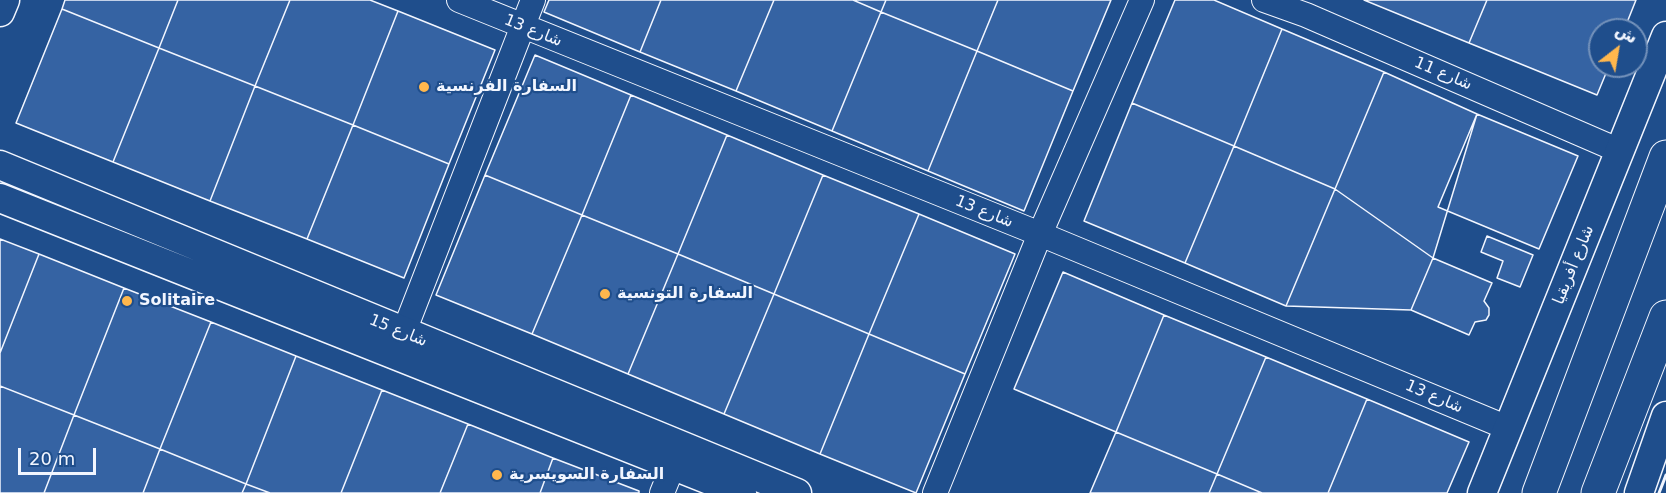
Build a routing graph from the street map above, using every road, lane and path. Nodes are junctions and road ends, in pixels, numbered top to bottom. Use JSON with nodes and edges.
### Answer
{"nodes":[{"id":1,"x":5,"y":0,"type":"edge"},
{"id":2,"x":459,"y":0,"type":"edge"},
{"id":3,"x":533,"y":0,"type":"edge"},
{"id":4,"x":1142,"y":0,"type":"edge"},
{"id":5,"x":1264,"y":0,"type":"edge"},
{"id":6,"x":1309,"y":8,"type":"edge"},
{"id":7,"x":0,"y":12,"type":"edge"},
{"id":8,"x":522,"y":27,"type":"junction"},
{"id":9,"x":1666,"y":36,"type":"edge"},
{"id":10,"x":1620,"y":151,"type":"junction"},
{"id":11,"x":1666,"y":157,"type":"edge"},
{"id":12,"x":0,"y":165,"type":"edge"},
{"id":13,"x":0,"y":198,"type":"edge"},
{"id":14,"x":1040,"y":234,"type":"junction"},
{"id":15,"x":1666,"y":317,"type":"edge"},
{"id":16,"x":399,"y":344,"type":"junction"},
{"id":17,"x":1666,"y":416,"type":"edge"},
{"id":18,"x":1508,"y":428,"type":"junction"},
{"id":19,"x":673,"y":466,"type":"junction"},
{"id":20,"x":662,"y":493,"type":"edge"},
{"id":21,"x":742,"y":493,"type":"edge"},
{"id":22,"x":797,"y":493,"type":"edge"},
{"id":23,"x":935,"y":493,"type":"edge"},
{"id":24,"x":1482,"y":493,"type":"edge"},
{"id":25,"x":1539,"y":493,"type":"edge"},
{"id":26,"x":1598,"y":493,"type":"edge"},
{"id":27,"x":1639,"y":493,"type":"edge"}],
"edges":[{"from":1,"to":7,"type":"street"},
{"from":2,"to":8,"type":"street","name":"شارع 13"},
{"from":3,"to":8,"type":"street"},
{"from":4,"to":14,"type":"street"},
{"from":5,"to":6,"type":"street","name":"شارع 11"},
{"from":6,"to":10,"type":"street","name":"شارع 11"},
{"from":8,"to":14,"type":"street","name":"شارع 13"},
{"from":8,"to":16,"type":"street"},
{"from":9,"to":10,"type":"street","name":"شارع أفريقيا"},
{"from":10,"to":18,"type":"street","name":"شارع أفريقيا"},
{"from":11,"to":25,"type":"highway"},
{"from":12,"to":16,"type":"street","name":"شارع 15"},
{"from":13,"to":16,"type":"street","name":"شارع 15"},
{"from":14,"to":18,"type":"street","name":"شارع 13"},
{"from":14,"to":23,"type":"street"},
{"from":15,"to":26,"type":"highway"},
{"from":16,"to":19,"type":"street","name":"شارع 15"},
{"from":16,"to":22,"type":"street","name":"شارع 15"},
{"from":17,"to":27,"type":"street"},
{"from":18,"to":24,"type":"street","name":"شارع أفريقيا"},
{"from":19,"to":20,"type":"street"},
{"from":19,"to":21,"type":"street","name":"شارع 15"}]}
